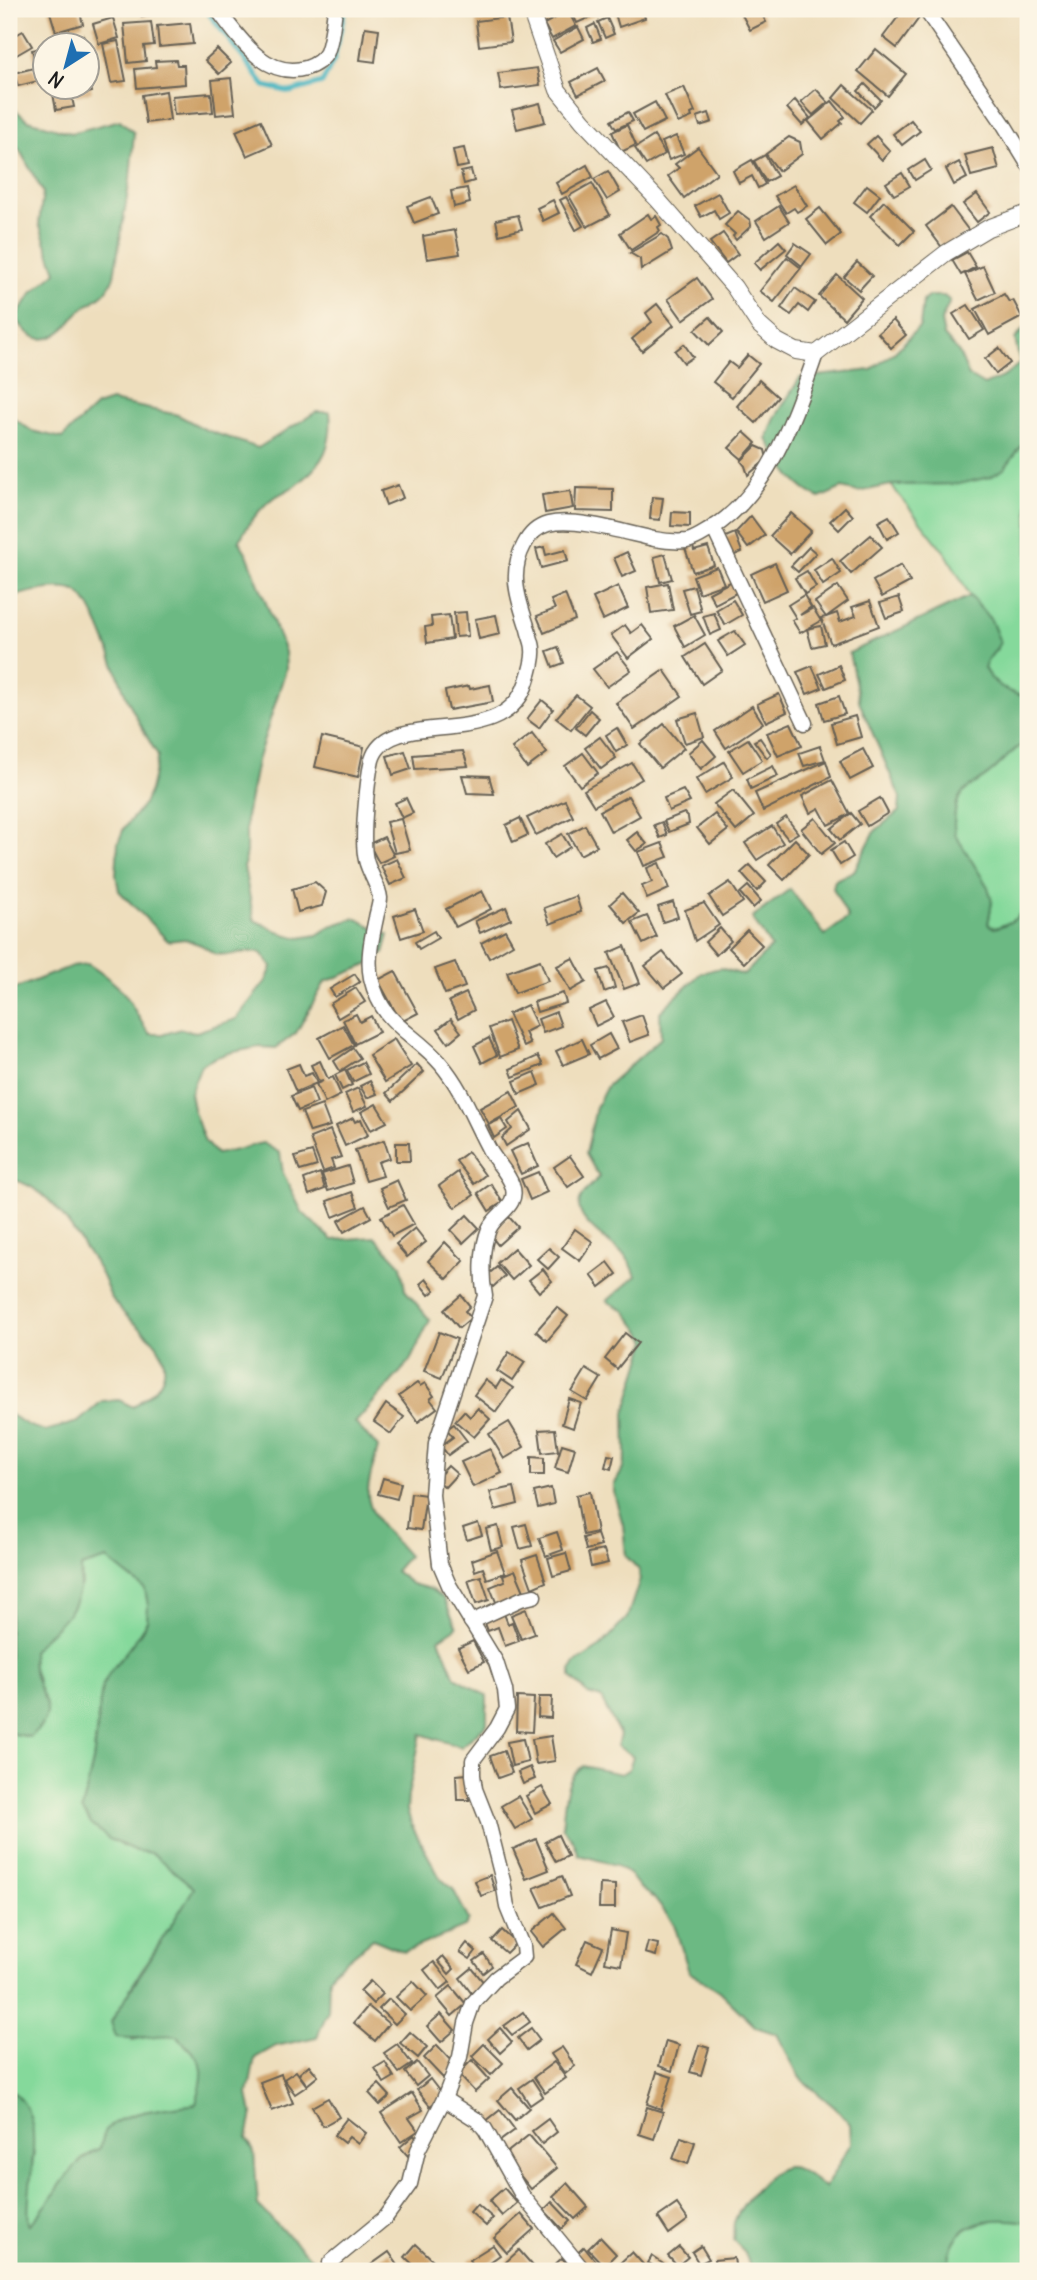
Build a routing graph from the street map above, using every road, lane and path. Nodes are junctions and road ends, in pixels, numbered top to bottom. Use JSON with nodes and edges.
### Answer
{"nodes":[{"id":1,"x":217,"y":9,"type":"edge"},
{"id":2,"x":335,"y":9,"type":"edge"},
{"id":3,"x":530,"y":9,"type":"edge"},
{"id":4,"x":925,"y":9,"type":"edge"},
{"id":5,"x":1028,"y":164,"type":"edge"},
{"id":6,"x":1028,"y":213,"type":"edge"},
{"id":7,"x":816,"y":354,"type":"junction"},
{"id":8,"x":713,"y":527,"type":"junction"},
{"id":9,"x":804,"y":723,"type":"dead end"},
{"id":10,"x":534,"y":1596,"type":"dead end"},
{"id":11,"x":471,"y":1622,"type":"junction"},
{"id":12,"x":444,"y":2099,"type":"junction"},
{"id":13,"x":330,"y":2263,"type":"dead end"},
{"id":14,"x":584,"y":2271,"type":"edge"}],
"edges":[{"from":1,"to":2,"type":"street"},
{"from":3,"to":7,"type":"street"},
{"from":4,"to":5,"type":"street"},
{"from":6,"to":7,"type":"street"},
{"from":7,"to":8,"type":"street"},
{"from":8,"to":9,"type":"street"},
{"from":8,"to":11,"type":"street"},
{"from":10,"to":11,"type":"street"},
{"from":11,"to":12,"type":"street"},
{"from":12,"to":13,"type":"street"},
{"from":12,"to":14,"type":"street"}]}
